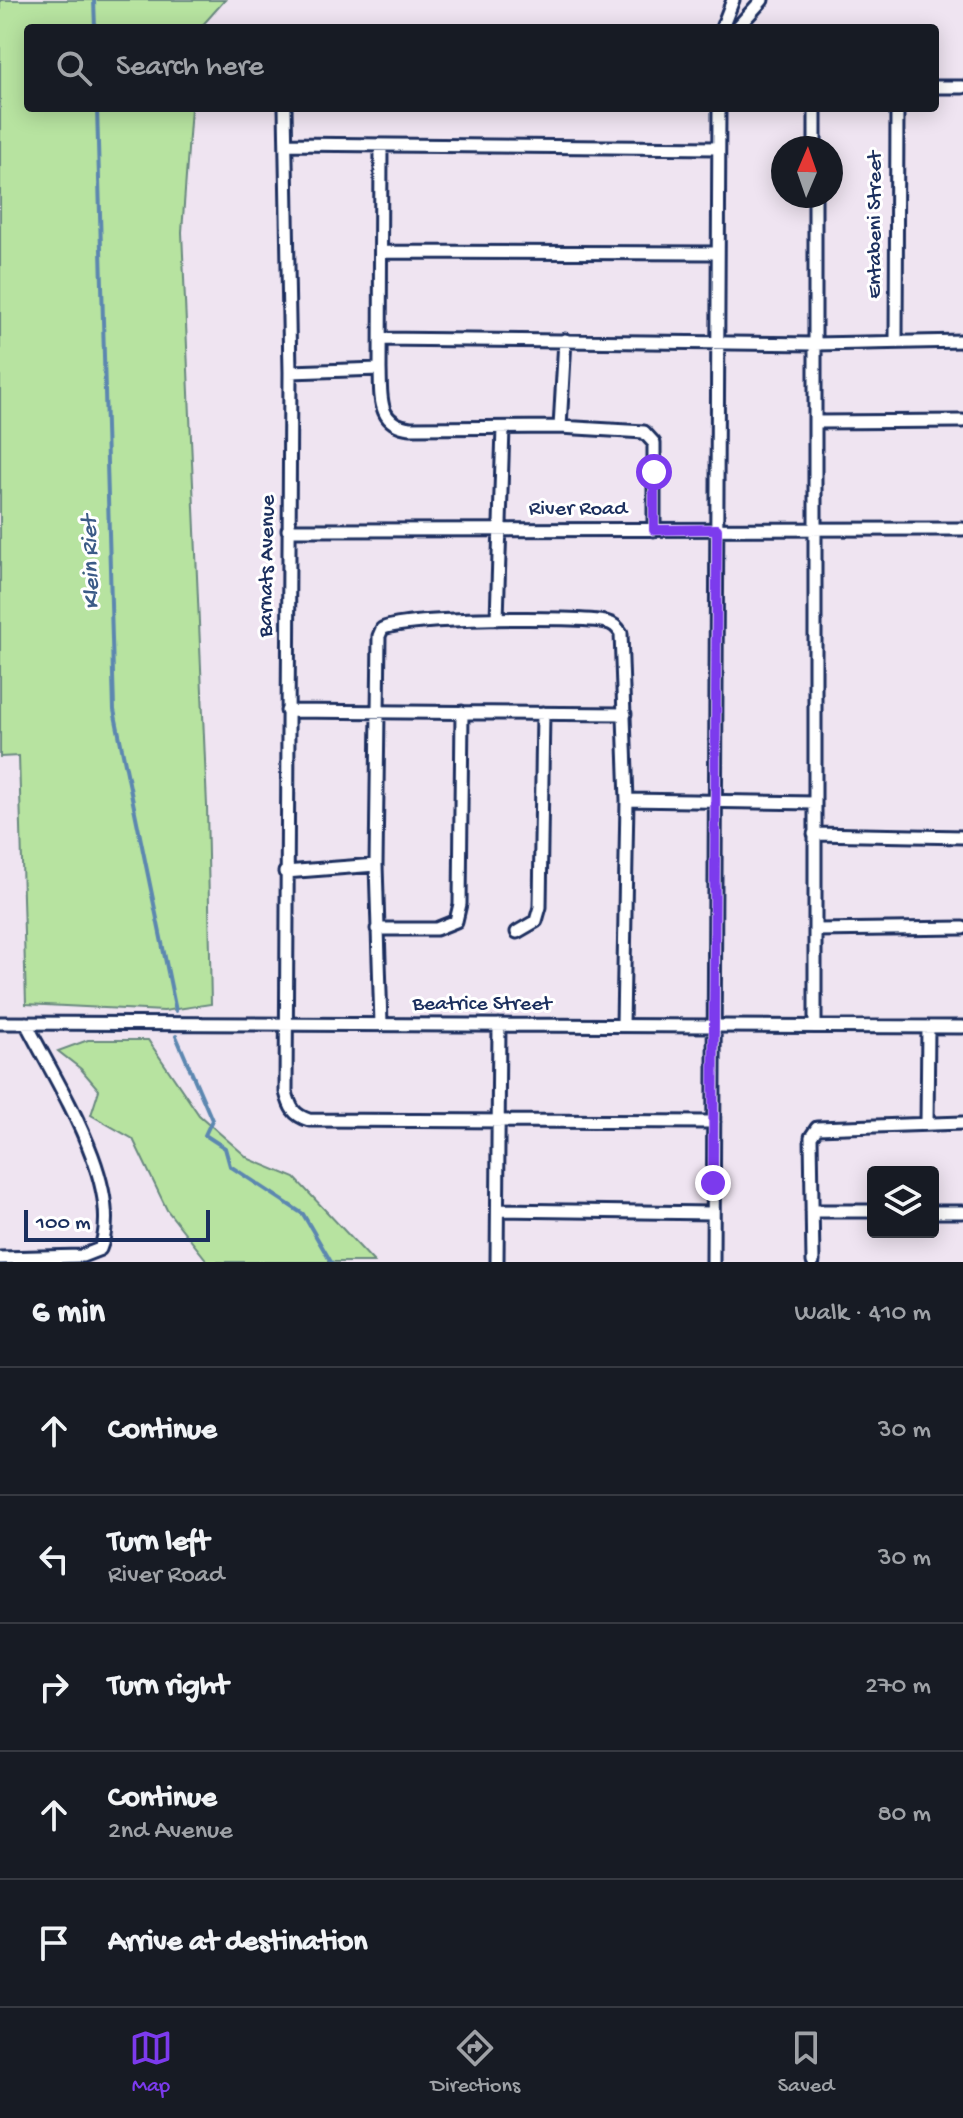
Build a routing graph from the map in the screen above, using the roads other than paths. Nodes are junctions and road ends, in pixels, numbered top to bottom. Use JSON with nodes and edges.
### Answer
{"nodes":[{"id":1,"x":733,"y":0,"type":"edge"},
{"id":2,"x":762,"y":0,"type":"edge"},
{"id":3,"x":724,"y":24,"type":"edge"},
{"id":4,"x":741,"y":24,"type":"edge"},
{"id":5,"x":939,"y":87,"type":"edge"},
{"id":6,"x":963,"y":87,"type":"edge"},
{"id":7,"x":285,"y":112,"type":"edge"},
{"id":8,"x":719,"y":112,"type":"edge"},
{"id":9,"x":815,"y":112,"type":"edge"},
{"id":10,"x":897,"y":112,"type":"edge"},
{"id":11,"x":815,"y":136,"type":"edge"},
{"id":12,"x":286,"y":144,"type":"junction"},
{"id":13,"x":381,"y":147,"type":"junction"},
{"id":14,"x":718,"y":148,"type":"junction"},
{"id":15,"x":815,"y":208,"type":"edge"},
{"id":16,"x":382,"y":252,"type":"junction"},
{"id":17,"x":718,"y":253,"type":"junction"},
{"id":18,"x":381,"y":339,"type":"junction"},
{"id":19,"x":565,"y":340,"type":"junction"},
{"id":20,"x":718,"y":341,"type":"junction"},
{"id":21,"x":963,"y":341,"type":"edge"},
{"id":22,"x":896,"y":342,"type":"junction"},
{"id":23,"x":815,"y":344,"type":"junction"},
{"id":24,"x":380,"y":369,"type":"junction"},
{"id":25,"x":290,"y":372,"type":"junction"},
{"id":26,"x":963,"y":421,"type":"edge"},
{"id":27,"x":816,"y":422,"type":"junction"},
{"id":28,"x":560,"y":427,"type":"junction"},
{"id":29,"x":503,"y":428,"type":"junction"},
{"id":30,"x":717,"y":529,"type":"junction"},
{"id":31,"x":815,"y":529,"type":"junction"},
{"id":32,"x":963,"y":529,"type":"edge"},
{"id":33,"x":288,"y":530,"type":"junction"},
{"id":34,"x":501,"y":530,"type":"junction"},
{"id":35,"x":654,"y":530,"type":"junction"},
{"id":36,"x":497,"y":619,"type":"junction"},
{"id":37,"x":287,"y":711,"type":"junction"},
{"id":38,"x":378,"y":711,"type":"junction"},
{"id":39,"x":462,"y":712,"type":"junction"},
{"id":40,"x":543,"y":713,"type":"junction"},
{"id":41,"x":625,"y":714,"type":"junction"},
{"id":42,"x":627,"y":800,"type":"junction"},
{"id":43,"x":715,"y":801,"type":"junction"},
{"id":44,"x":814,"y":803,"type":"junction"},
{"id":45,"x":814,"y":834,"type":"junction"},
{"id":46,"x":963,"y":837,"type":"edge"},
{"id":47,"x":376,"y":865,"type":"junction"},
{"id":48,"x":285,"y":872,"type":"junction"},
{"id":49,"x":963,"y":928,"type":"edge"},
{"id":50,"x":377,"y":929,"type":"junction"},
{"id":51,"x":815,"y":930,"type":"junction"},
{"id":52,"x":517,"y":932,"type":"dead end"},
{"id":53,"x":0,"y":1023,"type":"edge"},
{"id":54,"x":26,"y":1023,"type":"junction"},
{"id":55,"x":288,"y":1024,"type":"junction"},
{"id":56,"x":381,"y":1024,"type":"junction"},
{"id":57,"x":499,"y":1025,"type":"junction"},
{"id":58,"x":623,"y":1025,"type":"junction"},
{"id":59,"x":714,"y":1026,"type":"junction"},
{"id":60,"x":815,"y":1026,"type":"junction"},
{"id":61,"x":928,"y":1027,"type":"junction"},
{"id":62,"x":963,"y":1027,"type":"edge"},
{"id":63,"x":714,"y":1122,"type":"junction"},
{"id":64,"x":498,"y":1123,"type":"junction"},
{"id":65,"x":927,"y":1123,"type":"junction"},
{"id":66,"x":963,"y":1123,"type":"edge"},
{"id":67,"x":498,"y":1210,"type":"junction"},
{"id":68,"x":812,"y":1211,"type":"junction"},
{"id":69,"x":867,"y":1211,"type":"edge"},
{"id":70,"x":939,"y":1212,"type":"edge"},
{"id":71,"x":963,"y":1212,"type":"edge"},
{"id":72,"x":713,"y":1213,"type":"junction"},
{"id":73,"x":0,"y":1258,"type":"edge"},
{"id":74,"x":497,"y":1262,"type":"edge"},
{"id":75,"x":713,"y":1262,"type":"edge"},
{"id":76,"x":813,"y":1262,"type":"edge"}],
"edges":[{"from":1,"to":3,"type":"street"},
{"from":2,"to":4,"type":"street"},
{"from":5,"to":6,"type":"street"},
{"from":7,"to":12,"type":"street","name":"Barnats Avenue"},
{"from":8,"to":14,"type":"street"},
{"from":9,"to":11,"type":"street"},
{"from":10,"to":22,"type":"street","name":"Entabeni Street"},
{"from":12,"to":13,"type":"street"},
{"from":12,"to":25,"type":"street","name":"Barnats Avenue"},
{"from":13,"to":14,"type":"street"},
{"from":13,"to":16,"type":"street"},
{"from":14,"to":17,"type":"street"},
{"from":15,"to":23,"type":"street"},
{"from":16,"to":17,"type":"street"},
{"from":16,"to":18,"type":"street"},
{"from":17,"to":20,"type":"street"},
{"from":18,"to":19,"type":"street"},
{"from":18,"to":24,"type":"street"},
{"from":19,"to":20,"type":"street"},
{"from":19,"to":28,"type":"street"},
{"from":20,"to":23,"type":"street"},
{"from":20,"to":30,"type":"street"},
{"from":21,"to":22,"type":"street"},
{"from":22,"to":23,"type":"street"},
{"from":23,"to":27,"type":"street"},
{"from":24,"to":25,"type":"street"},
{"from":24,"to":29,"type":"street"},
{"from":25,"to":33,"type":"street","name":"Barnats Avenue"},
{"from":26,"to":27,"type":"street"},
{"from":27,"to":31,"type":"street"},
{"from":28,"to":29,"type":"street"},
{"from":28,"to":35,"type":"street"},
{"from":29,"to":34,"type":"street"},
{"from":30,"to":31,"type":"street","name":"River Road"},
{"from":30,"to":35,"type":"street","name":"River Road"},
{"from":30,"to":43,"type":"street"},
{"from":31,"to":32,"type":"street","name":"River Road"},
{"from":31,"to":44,"type":"street"},
{"from":33,"to":34,"type":"street","name":"River Road"},
{"from":33,"to":37,"type":"street","name":"Barnats Avenue"},
{"from":34,"to":35,"type":"street","name":"River Road"},
{"from":34,"to":36,"type":"street"},
{"from":36,"to":38,"type":"street"},
{"from":36,"to":41,"type":"street"},
{"from":37,"to":38,"type":"street"},
{"from":37,"to":48,"type":"street","name":"Barnats Avenue"},
{"from":38,"to":39,"type":"street"},
{"from":38,"to":47,"type":"street"},
{"from":39,"to":40,"type":"street"},
{"from":39,"to":50,"type":"street"},
{"from":40,"to":41,"type":"street"},
{"from":40,"to":52,"type":"street"},
{"from":41,"to":42,"type":"street"},
{"from":42,"to":43,"type":"street"},
{"from":42,"to":58,"type":"street"},
{"from":43,"to":44,"type":"street"},
{"from":43,"to":59,"type":"street"},
{"from":44,"to":45,"type":"street"},
{"from":45,"to":46,"type":"street"},
{"from":45,"to":51,"type":"street"},
{"from":47,"to":48,"type":"street"},
{"from":47,"to":50,"type":"street"},
{"from":48,"to":55,"type":"street","name":"Barnats Avenue"},
{"from":49,"to":51,"type":"street"},
{"from":50,"to":56,"type":"street"},
{"from":51,"to":60,"type":"street"},
{"from":53,"to":54,"type":"street","name":"Beatrice Street"},
{"from":54,"to":55,"type":"street","name":"Beatrice Street"},
{"from":54,"to":73,"type":"street"},
{"from":55,"to":56,"type":"street","name":"Beatrice Street"},
{"from":55,"to":64,"type":"street","name":"Barnats Avenue"},
{"from":56,"to":57,"type":"street","name":"Beatrice Street"},
{"from":57,"to":58,"type":"street","name":"Beatrice Street"},
{"from":57,"to":64,"type":"street"},
{"from":58,"to":59,"type":"street","name":"Beatrice Street"},
{"from":59,"to":60,"type":"street","name":"Beatrice Street"},
{"from":59,"to":63,"type":"street"},
{"from":60,"to":61,"type":"street","name":"Beatrice Street"},
{"from":61,"to":62,"type":"street","name":"Beatrice Street"},
{"from":61,"to":65,"type":"street"},
{"from":63,"to":64,"type":"street"},
{"from":63,"to":72,"type":"street"},
{"from":64,"to":67,"type":"street"},
{"from":65,"to":66,"type":"street"},
{"from":65,"to":68,"type":"street"},
{"from":67,"to":72,"type":"street"},
{"from":67,"to":74,"type":"street"},
{"from":68,"to":69,"type":"street"},
{"from":68,"to":76,"type":"street"},
{"from":70,"to":71,"type":"street"},
{"from":72,"to":75,"type":"street"}]}
